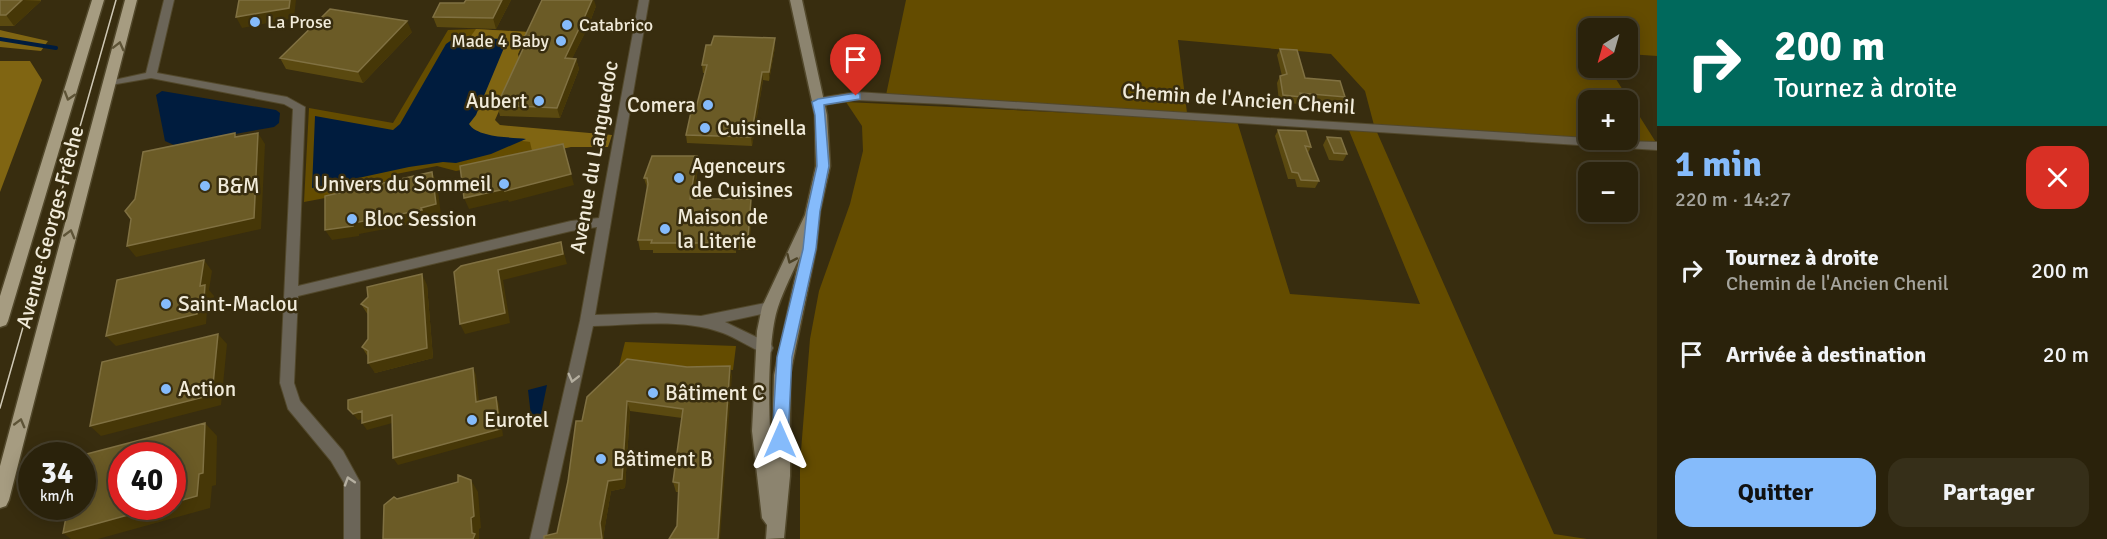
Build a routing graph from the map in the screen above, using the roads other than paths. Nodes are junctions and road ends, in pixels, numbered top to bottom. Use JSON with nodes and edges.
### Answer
{"nodes":[{"id":1,"x":98,"y":0,"type":"edge"},
{"id":2,"x":131,"y":0,"type":"edge"},
{"id":3,"x":169,"y":0,"type":"edge"},
{"id":4,"x":644,"y":0,"type":"edge"},
{"id":5,"x":796,"y":0,"type":"edge"},
{"id":6,"x":152,"y":75,"type":"junction"},
{"id":7,"x":110,"y":84,"type":"junction"},
{"id":8,"x":818,"y":102,"type":"junction"},
{"id":9,"x":1657,"y":146,"type":"edge"},
{"id":10,"x":813,"y":211,"type":"junction"},
{"id":11,"x":603,"y":222,"type":"junction"},
{"id":12,"x":290,"y":293,"type":"junction"},
{"id":13,"x":770,"y":307,"type":"junction"},
{"id":14,"x":795,"y":309,"type":"junction"},
{"id":15,"x":0,"y":321,"type":"edge"},
{"id":16,"x":587,"y":321,"type":"junction"},
{"id":17,"x":696,"y":322,"type":"junction"},
{"id":18,"x":774,"y":330,"type":"junction"},
{"id":19,"x":766,"y":348,"type":"junction"},
{"id":20,"x":780,"y":423,"type":"junction"},
{"id":21,"x":0,"y":500,"type":"edge"},
{"id":22,"x":775,"y":538,"type":"edge"},
{"id":23,"x":352,"y":539,"type":"edge"},
{"id":24,"x":538,"y":539,"type":"edge"}],
"edges":[{"from":1,"to":15,"type":"main road","name":"Avenue Georges Frêche","one_way":true},
{"from":7,"to":2,"type":"main road","name":"Avenue Georges Frêche","one_way":true},
{"from":3,"to":6,"type":"street"},
{"from":4,"to":11,"type":"street","name":"Avenue du Languedoc"},
{"from":5,"to":8,"type":"street"},
{"from":6,"to":7,"type":"street"},
{"from":6,"to":12,"type":"street"},
{"from":21,"to":7,"type":"main road","name":"Avenue Georges Frêche","one_way":true},
{"from":8,"to":9,"type":"street","name":"Chemin de l'Ancien Chenil"},
{"from":8,"to":10,"type":"street"},
{"from":10,"to":13,"type":"street","one_way":true},
{"from":10,"to":14,"type":"street"},
{"from":11,"to":12,"type":"street"},
{"from":11,"to":16,"type":"street","name":"Avenue du Languedoc"},
{"from":23,"to":12,"type":"street","one_way":true},
{"from":13,"to":17,"type":"street"},
{"from":13,"to":18,"type":"street"},
{"from":13,"to":19,"type":"street"},
{"from":14,"to":18,"type":"street"},
{"from":14,"to":20,"type":"street"},
{"from":16,"to":17,"type":"street"},
{"from":16,"to":24,"type":"street","name":"Avenue du Languedoc","one_way":true},
{"from":17,"to":19,"type":"street"},
{"from":18,"to":19,"type":"street"},
{"from":18,"to":20,"type":"street"},
{"from":19,"to":22,"type":"street"},
{"from":20,"to":22,"type":"street"}]}
